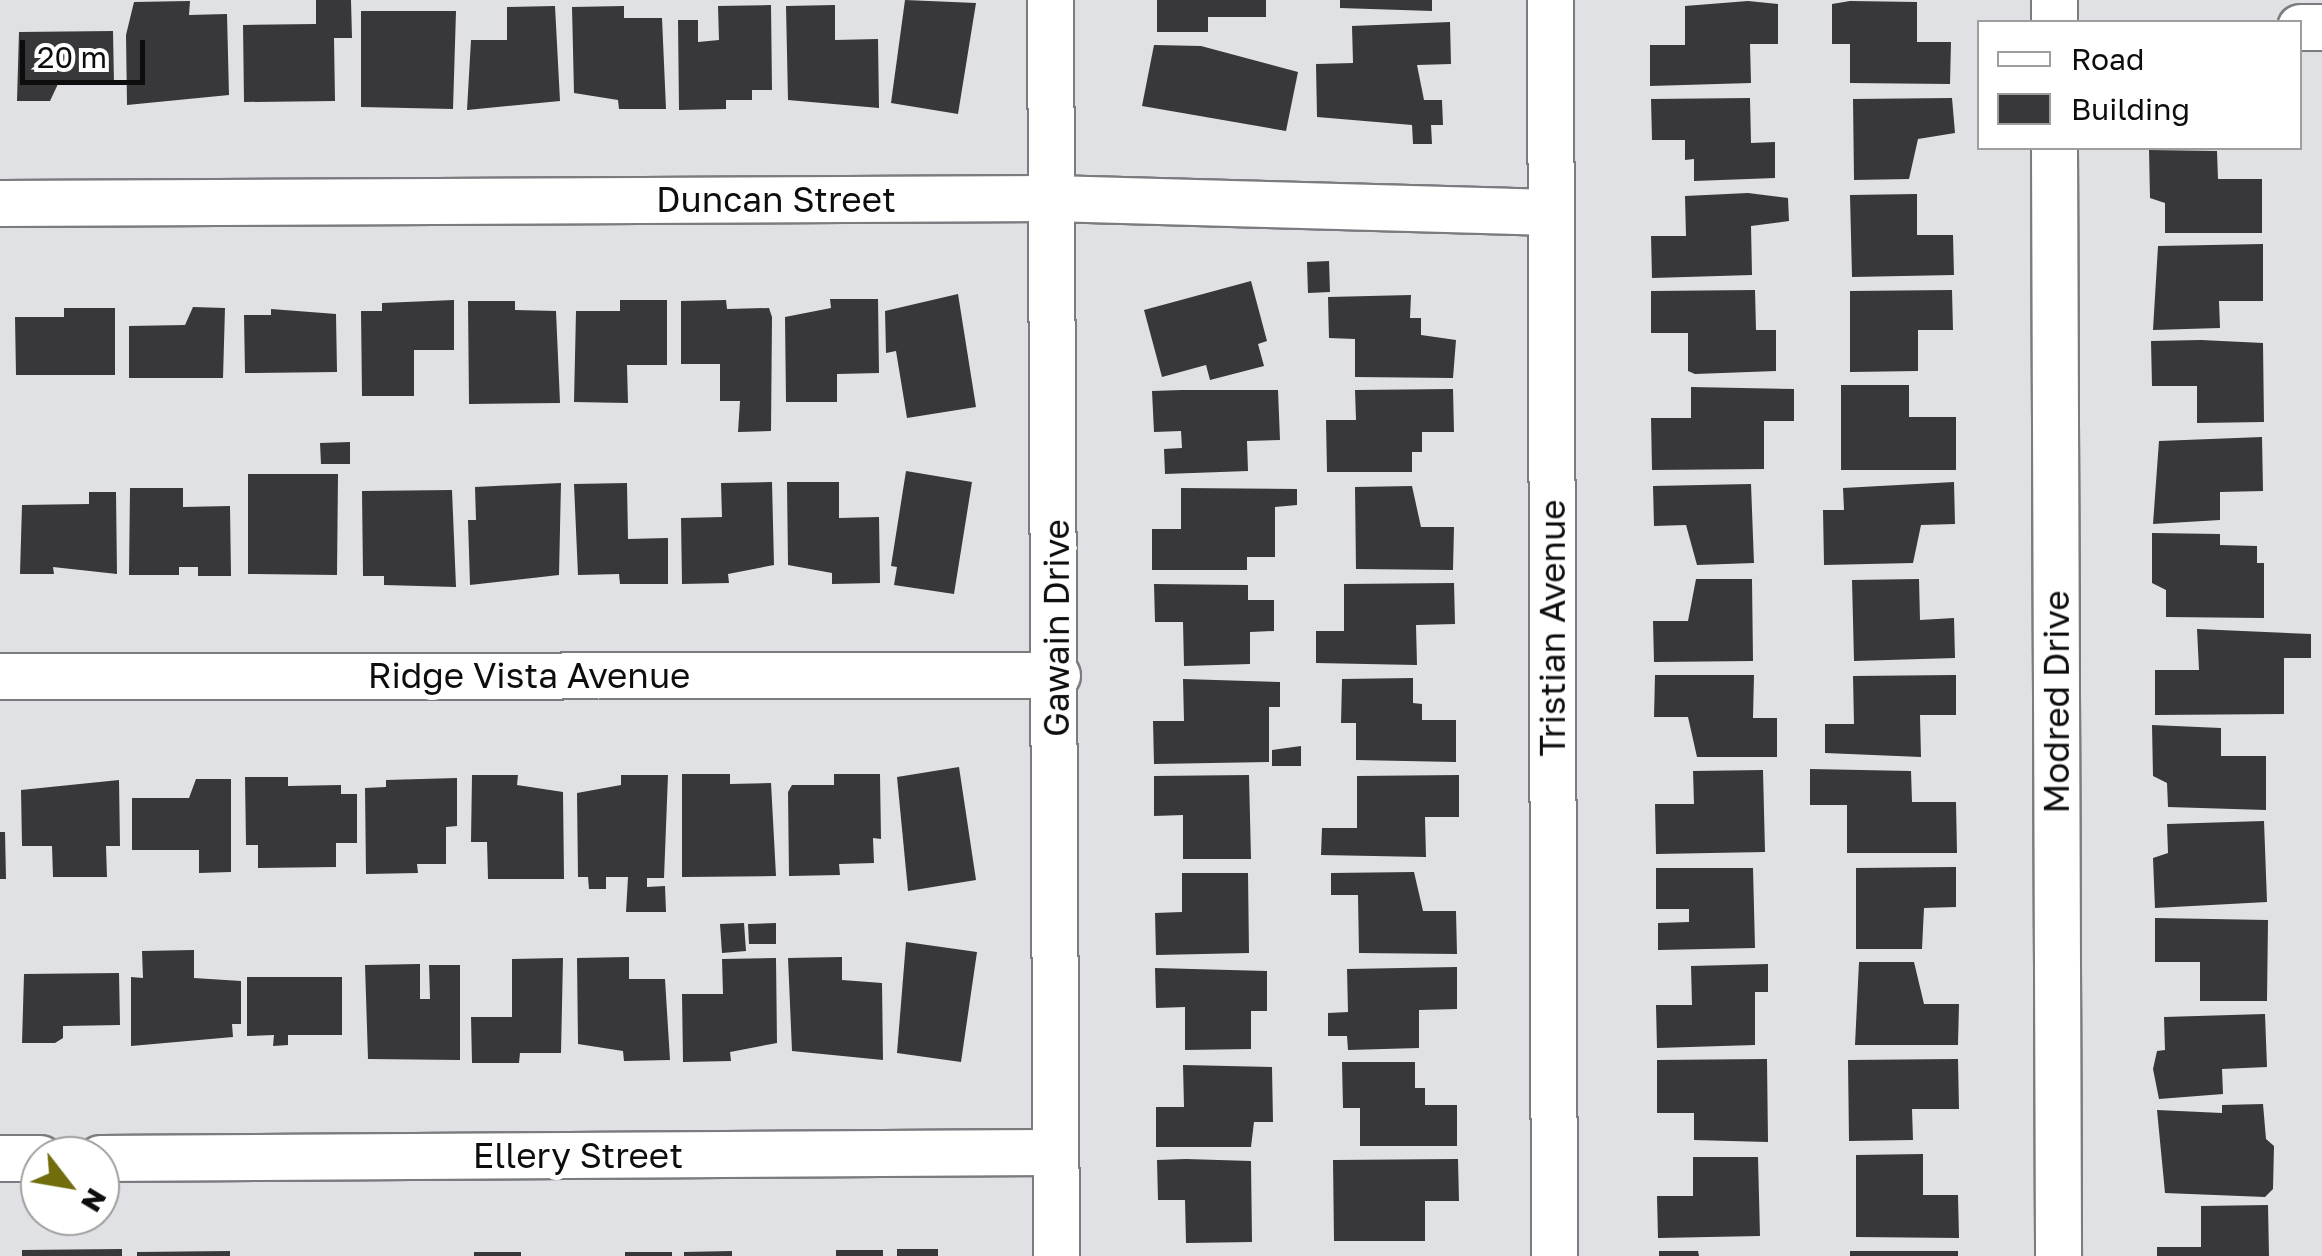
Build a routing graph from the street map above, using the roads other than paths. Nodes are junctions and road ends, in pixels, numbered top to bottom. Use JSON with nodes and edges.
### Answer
{"nodes":[{"id":1,"x":1050,"y":0,"type":"edge"},
{"id":2,"x":1550,"y":0,"type":"edge"},
{"id":3,"x":2054,"y":150,"type":"edge"},
{"id":4,"x":1051,"y":198,"type":"junction"},
{"id":5,"x":0,"y":204,"type":"edge"},
{"id":6,"x":1551,"y":212,"type":"junction"},
{"id":7,"x":1057,"y":675,"type":"junction"},
{"id":8,"x":0,"y":676,"type":"edge"},
{"id":9,"x":1056,"y":1152,"type":"junction"},
{"id":10,"x":120,"y":1158,"type":"edge"},
{"id":11,"x":1056,"y":1256,"type":"edge"},
{"id":12,"x":1554,"y":1256,"type":"edge"},
{"id":13,"x":2058,"y":1256,"type":"edge"}],
"edges":[{"from":1,"to":4,"type":"street","name":"Gawain Drive"},
{"from":2,"to":6,"type":"street","name":"Tristian Avenue"},
{"from":3,"to":13,"type":"street","name":"Modred Drive"},
{"from":4,"to":5,"type":"street","name":"Duncan Street"},
{"from":4,"to":6,"type":"street","name":"Duncan Street"},
{"from":4,"to":7,"type":"street","name":"Gawain Drive"},
{"from":6,"to":12,"type":"street","name":"Tristian Avenue"},
{"from":7,"to":8,"type":"street","name":"Ridge Vista Avenue"},
{"from":7,"to":9,"type":"street","name":"Gawain Drive"},
{"from":9,"to":10,"type":"street","name":"Ellery Street"},
{"from":9,"to":11,"type":"street","name":"Gawain Drive"}]}
